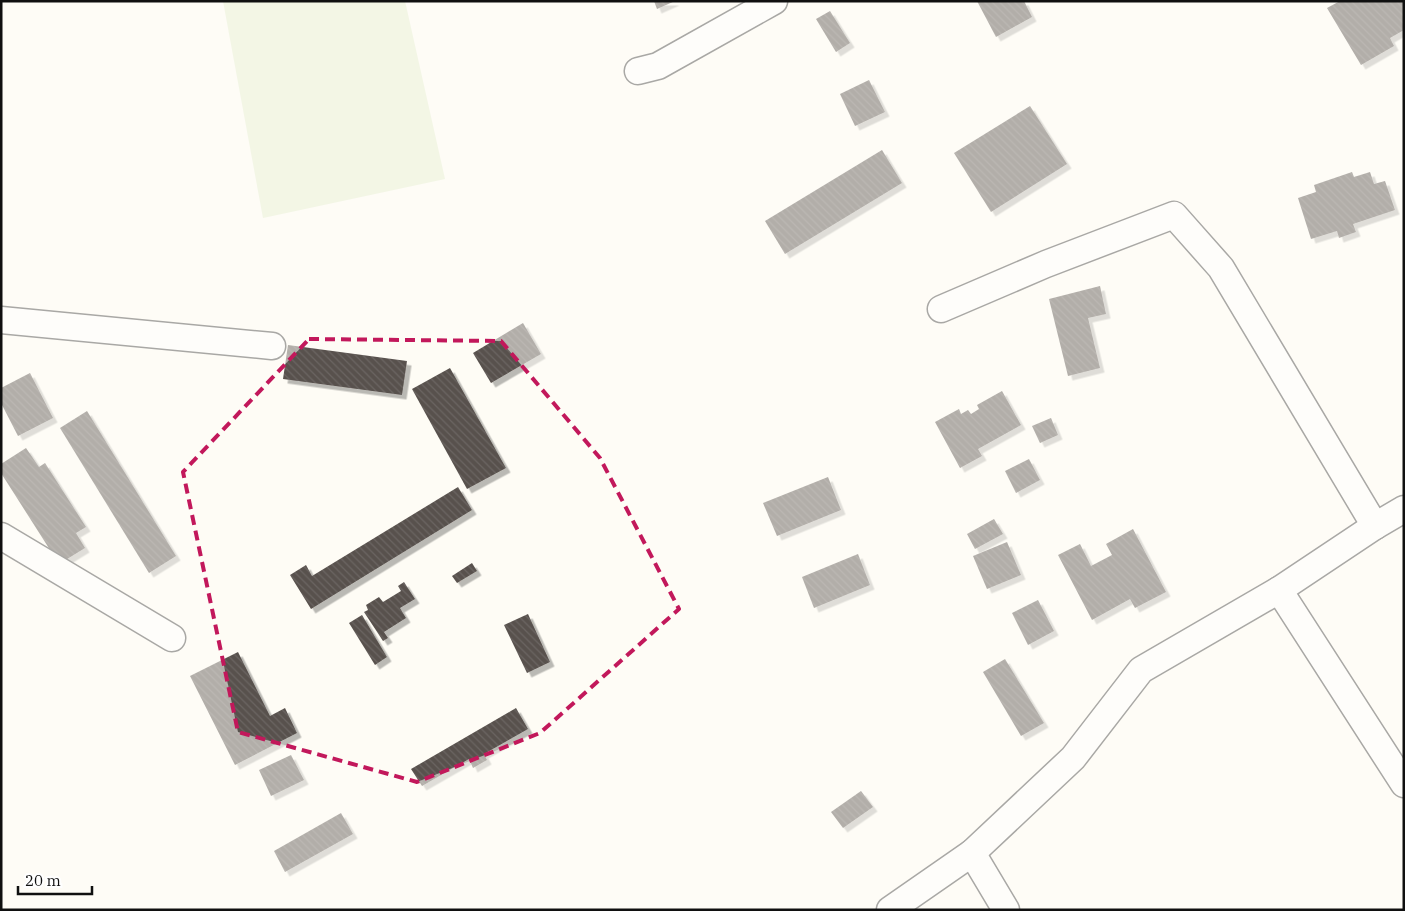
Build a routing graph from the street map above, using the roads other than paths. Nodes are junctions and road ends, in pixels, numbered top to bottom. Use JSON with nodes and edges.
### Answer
{"nodes":[{"id":1,"x":774,"y":1,"type":"edge"},
{"id":2,"x":638,"y":71,"type":"dead end"},
{"id":3,"x":941,"y":309,"type":"dead end"},
{"id":4,"x":1,"y":320,"type":"edge"},
{"id":5,"x":272,"y":346,"type":"dead end"},
{"id":6,"x":1404,"y":509,"type":"edge"},
{"id":7,"x":1375,"y":526,"type":"junction"},
{"id":8,"x":1,"y":536,"type":"edge"},
{"id":9,"x":1279,"y":590,"type":"junction"},
{"id":10,"x":172,"y":638,"type":"dead end"},
{"id":11,"x":1404,"y":784,"type":"edge"},
{"id":12,"x":972,"y":853,"type":"junction"},
{"id":13,"x":890,"y":910,"type":"edge"},
{"id":14,"x":1006,"y":910,"type":"edge"}],
"edges":[{"from":1,"to":2,"type":"street"},
{"from":3,"to":7,"type":"street"},
{"from":4,"to":5,"type":"street"},
{"from":6,"to":7,"type":"street"},
{"from":7,"to":9,"type":"street"},
{"from":8,"to":10,"type":"street"},
{"from":9,"to":11,"type":"street"},
{"from":9,"to":12,"type":"street"},
{"from":12,"to":13,"type":"street"},
{"from":12,"to":14,"type":"street"}]}
